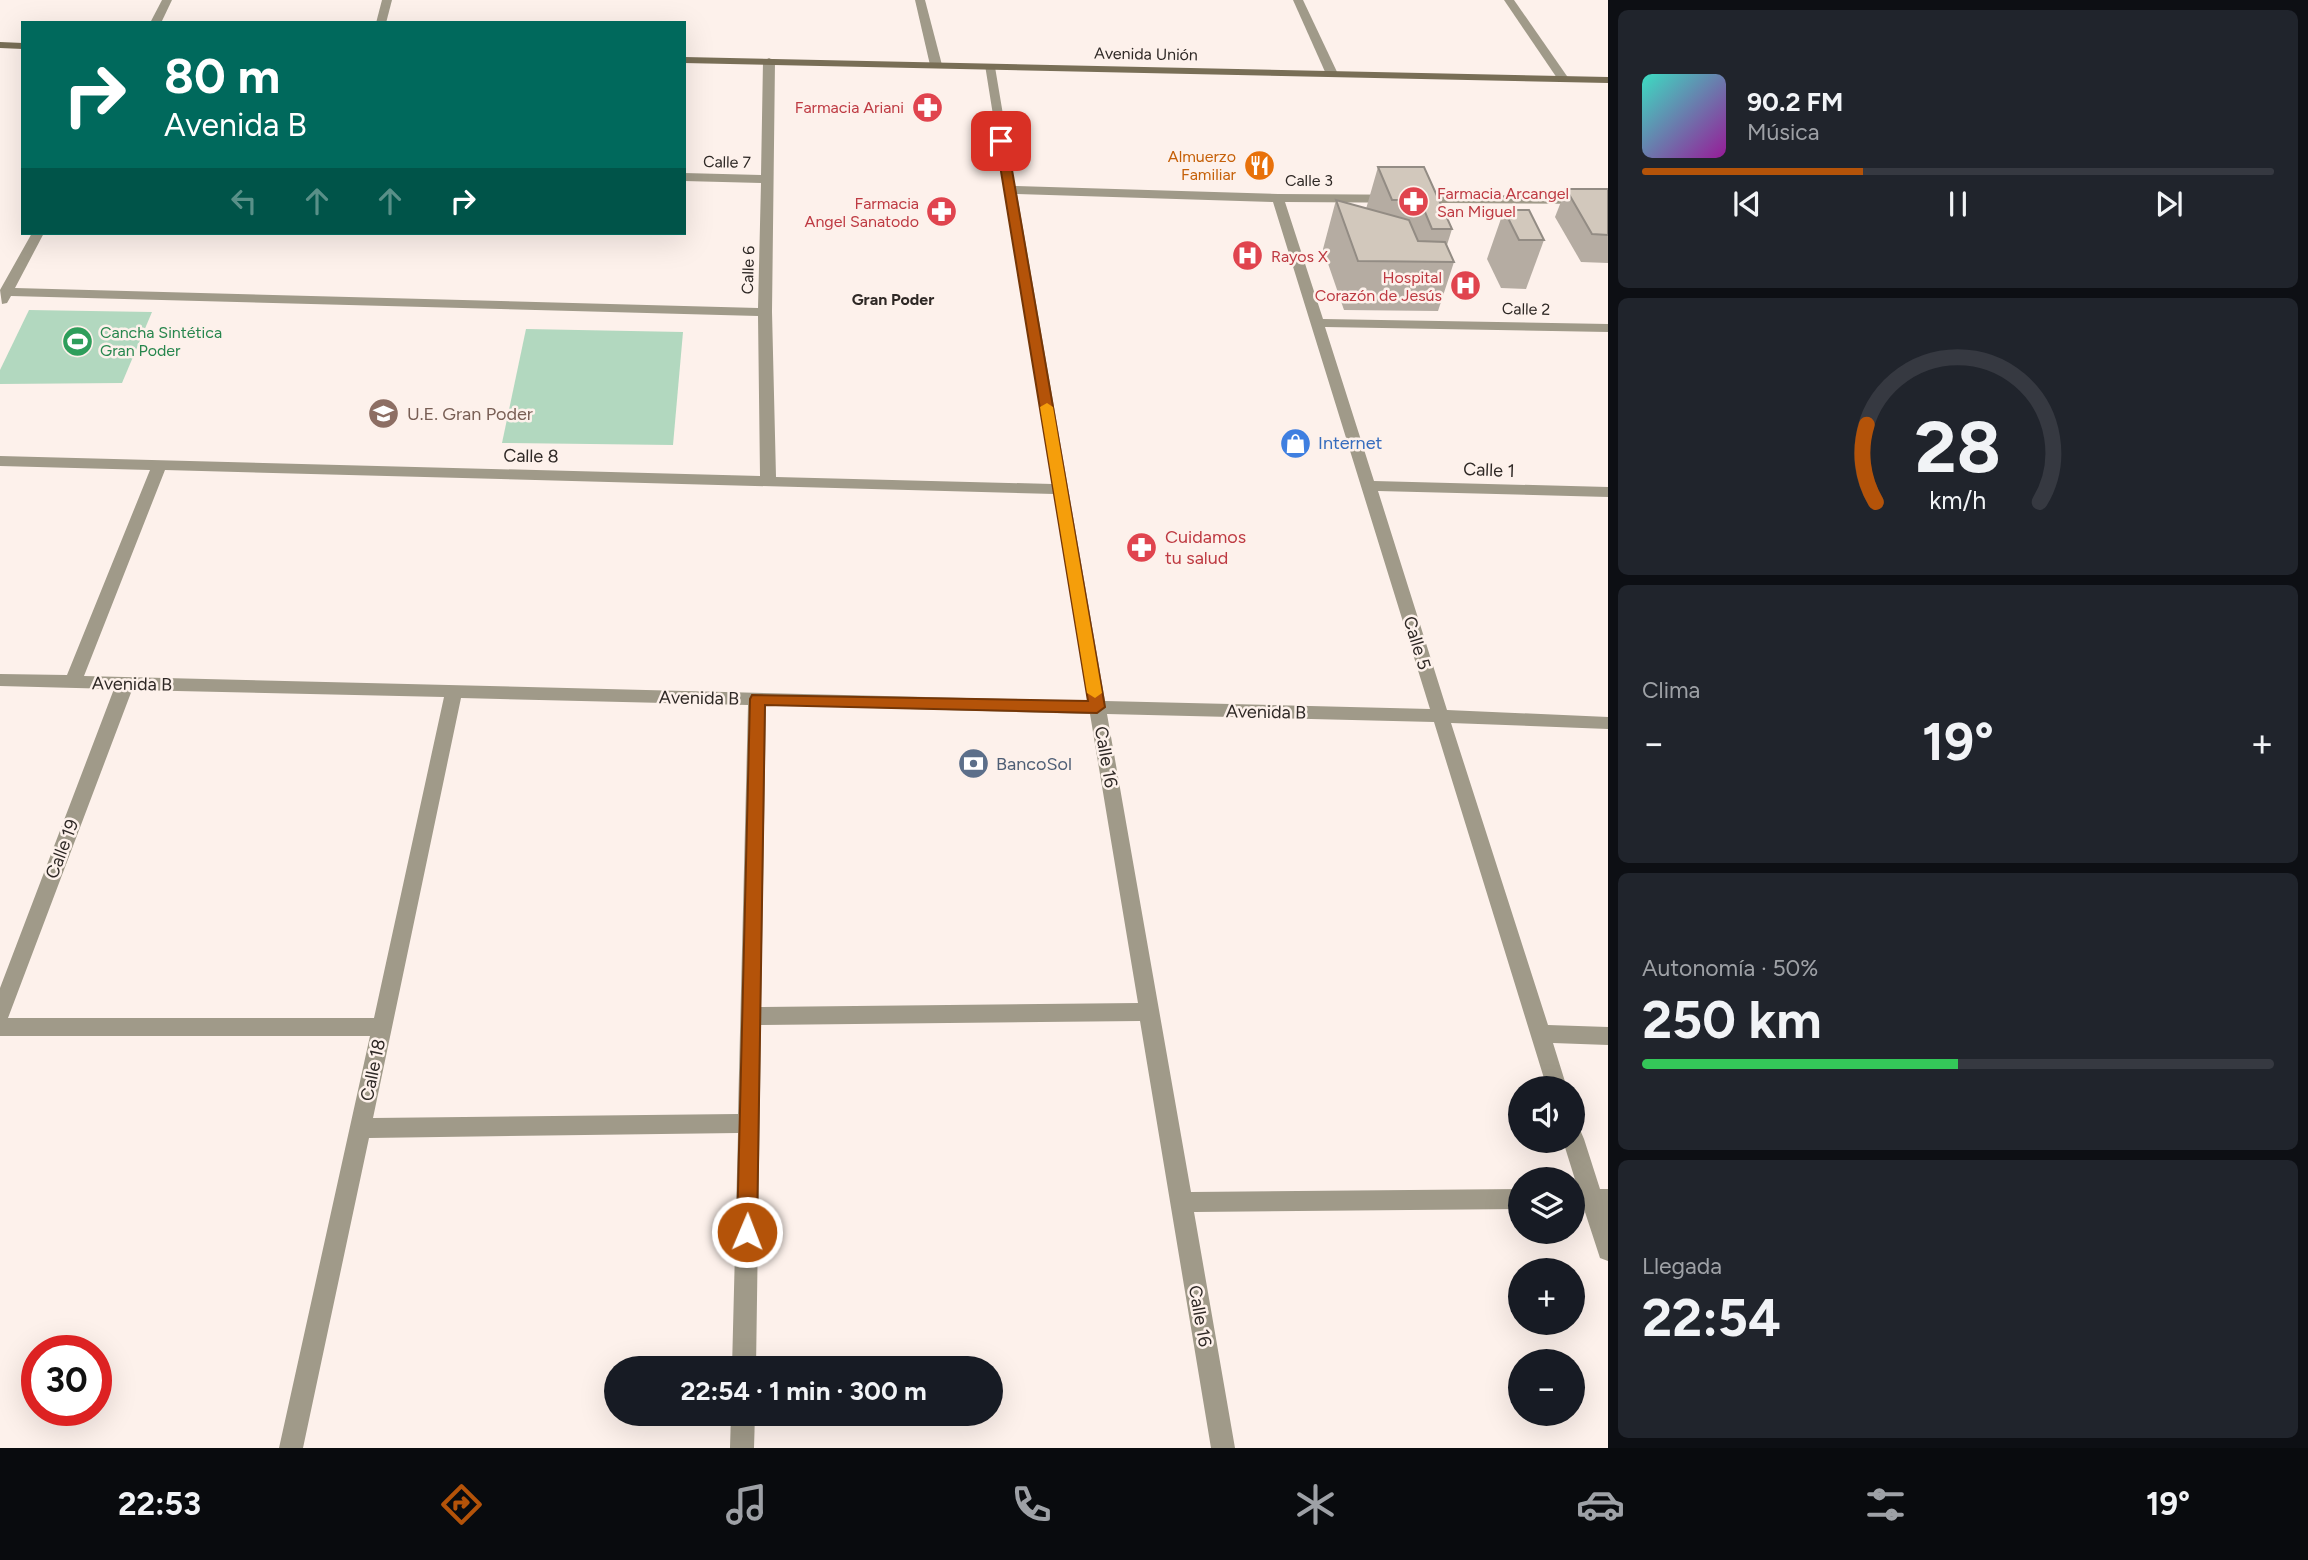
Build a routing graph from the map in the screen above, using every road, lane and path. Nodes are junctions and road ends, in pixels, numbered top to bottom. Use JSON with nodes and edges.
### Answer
{"nodes":[{"id":1,"x":167,"y":0,"type":"edge"},
{"id":2,"x":387,"y":0,"type":"edge"},
{"id":3,"x":920,"y":0,"type":"edge"},
{"id":4,"x":1298,"y":0,"type":"edge"},
{"id":5,"x":1509,"y":0,"type":"edge"},
{"id":6,"x":156,"y":21,"type":"edge"},
{"id":7,"x":382,"y":21,"type":"edge"},
{"id":8,"x":0,"y":46,"type":"edge"},
{"id":9,"x":21,"y":46,"type":"edge"},
{"id":10,"x":686,"y":60,"type":"edge"},
{"id":11,"x":769,"y":61,"type":"junction"},
{"id":12,"x":936,"y":65,"type":"junction"},
{"id":13,"x":989,"y":66,"type":"junction"},
{"id":14,"x":1332,"y":74,"type":"junction"},
{"id":15,"x":1563,"y":79,"type":"junction"},
{"id":16,"x":1608,"y":80,"type":"edge"},
{"id":17,"x":686,"y":177,"type":"edge"},
{"id":18,"x":768,"y":179,"type":"junction"},
{"id":19,"x":1010,"y":190,"type":"junction"},
{"id":20,"x":1278,"y":198,"type":"junction"},
{"id":21,"x":1608,"y":200,"type":"edge"},
{"id":22,"x":37,"y":235,"type":"edge"},
{"id":23,"x":3,"y":298,"type":"edge"},
{"id":24,"x":765,"y":312,"type":"junction"},
{"id":25,"x":1317,"y":323,"type":"junction"},
{"id":26,"x":1608,"y":328,"type":"edge"},
{"id":27,"x":0,"y":461,"type":"edge"},
{"id":28,"x":159,"y":467,"type":"junction"},
{"id":29,"x":768,"y":480,"type":"junction"},
{"id":30,"x":1368,"y":486,"type":"junction"},
{"id":31,"x":1060,"y":489,"type":"junction"},
{"id":32,"x":1608,"y":492,"type":"edge"},
{"id":33,"x":0,"y":680,"type":"edge"},
{"id":34,"x":73,"y":682,"type":"junction"},
{"id":35,"x":125,"y":684,"type":"junction"},
{"id":36,"x":454,"y":692,"type":"junction"},
{"id":37,"x":757,"y":699,"type":"junction"},
{"id":38,"x":1097,"y":707,"type":"junction"},
{"id":39,"x":1440,"y":716,"type":"junction"},
{"id":40,"x":1608,"y":723,"type":"edge"},
{"id":41,"x":1149,"y":1012,"type":"junction"},
{"id":42,"x":0,"y":1014,"type":"edge"},
{"id":43,"x":752,"y":1016,"type":"junction"},
{"id":44,"x":0,"y":1027,"type":"edge"},
{"id":45,"x":382,"y":1027,"type":"junction"},
{"id":46,"x":1540,"y":1034,"type":"junction"},
{"id":47,"x":1608,"y":1036,"type":"edge"},
{"id":48,"x":1553,"y":1076,"type":"edge"},
{"id":49,"x":750,"y":1123,"type":"junction"},
{"id":50,"x":360,"y":1128,"type":"junction"},
{"id":51,"x":1577,"y":1153,"type":"edge"},
{"id":52,"x":1508,"y":1199,"type":"edge"},
{"id":53,"x":1591,"y":1199,"type":"edge"},
{"id":54,"x":1181,"y":1202,"type":"junction"},
{"id":55,"x":1608,"y":1250,"type":"edge"},
{"id":56,"x":744,"y":1356,"type":"edge"},
{"id":57,"x":743,"y":1426,"type":"edge"},
{"id":58,"x":291,"y":1448,"type":"edge"},
{"id":59,"x":742,"y":1448,"type":"edge"},
{"id":60,"x":1223,"y":1448,"type":"edge"}],
"edges":[{"from":1,"to":6,"type":"street"},
{"from":2,"to":7,"type":"street"},
{"from":3,"to":12,"type":"street"},
{"from":4,"to":14,"type":"street"},
{"from":5,"to":15,"type":"street"},
{"from":8,"to":9,"type":"street"},
{"from":10,"to":11,"type":"street","name":"Avenida Unión"},
{"from":11,"to":12,"type":"street","name":"Avenida Unión"},
{"from":11,"to":18,"type":"street","name":"Calle 6"},
{"from":12,"to":13,"type":"street","name":"Avenida Unión"},
{"from":13,"to":14,"type":"street","name":"Avenida Unión"},
{"from":13,"to":19,"type":"street","name":"Calle 16"},
{"from":14,"to":15,"type":"street","name":"Avenida Unión"},
{"from":15,"to":16,"type":"street","name":"Avenida Unión"},
{"from":17,"to":18,"type":"street","name":"Calle 7"},
{"from":18,"to":24,"type":"street","name":"Calle 6"},
{"from":19,"to":20,"type":"street","name":"Calle 3"},
{"from":19,"to":31,"type":"street","name":"Calle 16"},
{"from":20,"to":21,"type":"street","name":"Calle 3"},
{"from":20,"to":25,"type":"street","name":"Calle 5"},
{"from":22,"to":23,"type":"street"},
{"from":23,"to":24,"type":"street"},
{"from":24,"to":29,"type":"street","name":"Calle 6"},
{"from":25,"to":26,"type":"street","name":"Calle 2"},
{"from":25,"to":30,"type":"street","name":"Calle 5"},
{"from":27,"to":28,"type":"street","name":"Calle 8"},
{"from":28,"to":29,"type":"street","name":"Calle 8"},
{"from":28,"to":34,"type":"street"},
{"from":29,"to":31,"type":"street","name":"Calle 8"},
{"from":30,"to":32,"type":"street","name":"Calle 1"},
{"from":30,"to":39,"type":"street","name":"Calle 5"},
{"from":31,"to":38,"type":"street","name":"Calle 16"},
{"from":33,"to":34,"type":"street","name":"Avenida B"},
{"from":34,"to":35,"type":"street","name":"Avenida B"},
{"from":35,"to":36,"type":"street","name":"Avenida B"},
{"from":35,"to":42,"type":"street","name":"Calle 19"},
{"from":36,"to":37,"type":"street","name":"Avenida B"},
{"from":36,"to":45,"type":"street","name":"Calle 18"},
{"from":37,"to":38,"type":"street","name":"Avenida B"},
{"from":37,"to":43,"type":"street"},
{"from":38,"to":39,"type":"street","name":"Avenida B"},
{"from":38,"to":41,"type":"street","name":"Calle 16"},
{"from":39,"to":40,"type":"street","name":"Avenida B"},
{"from":39,"to":46,"type":"street","name":"Calle 5"},
{"from":41,"to":43,"type":"street"},
{"from":41,"to":54,"type":"street","name":"Calle 16"},
{"from":43,"to":49,"type":"street"},
{"from":44,"to":45,"type":"street"},
{"from":45,"to":50,"type":"street","name":"Calle 18"},
{"from":46,"to":47,"type":"street"},
{"from":46,"to":48,"type":"street","name":"Calle 5"},
{"from":49,"to":50,"type":"street"},
{"from":49,"to":56,"type":"street"},
{"from":50,"to":58,"type":"street","name":"Calle 18"},
{"from":51,"to":53,"type":"street"},
{"from":52,"to":54,"type":"street"},
{"from":53,"to":55,"type":"street"},
{"from":54,"to":60,"type":"street","name":"Calle 16"},
{"from":57,"to":59,"type":"street"}]}
